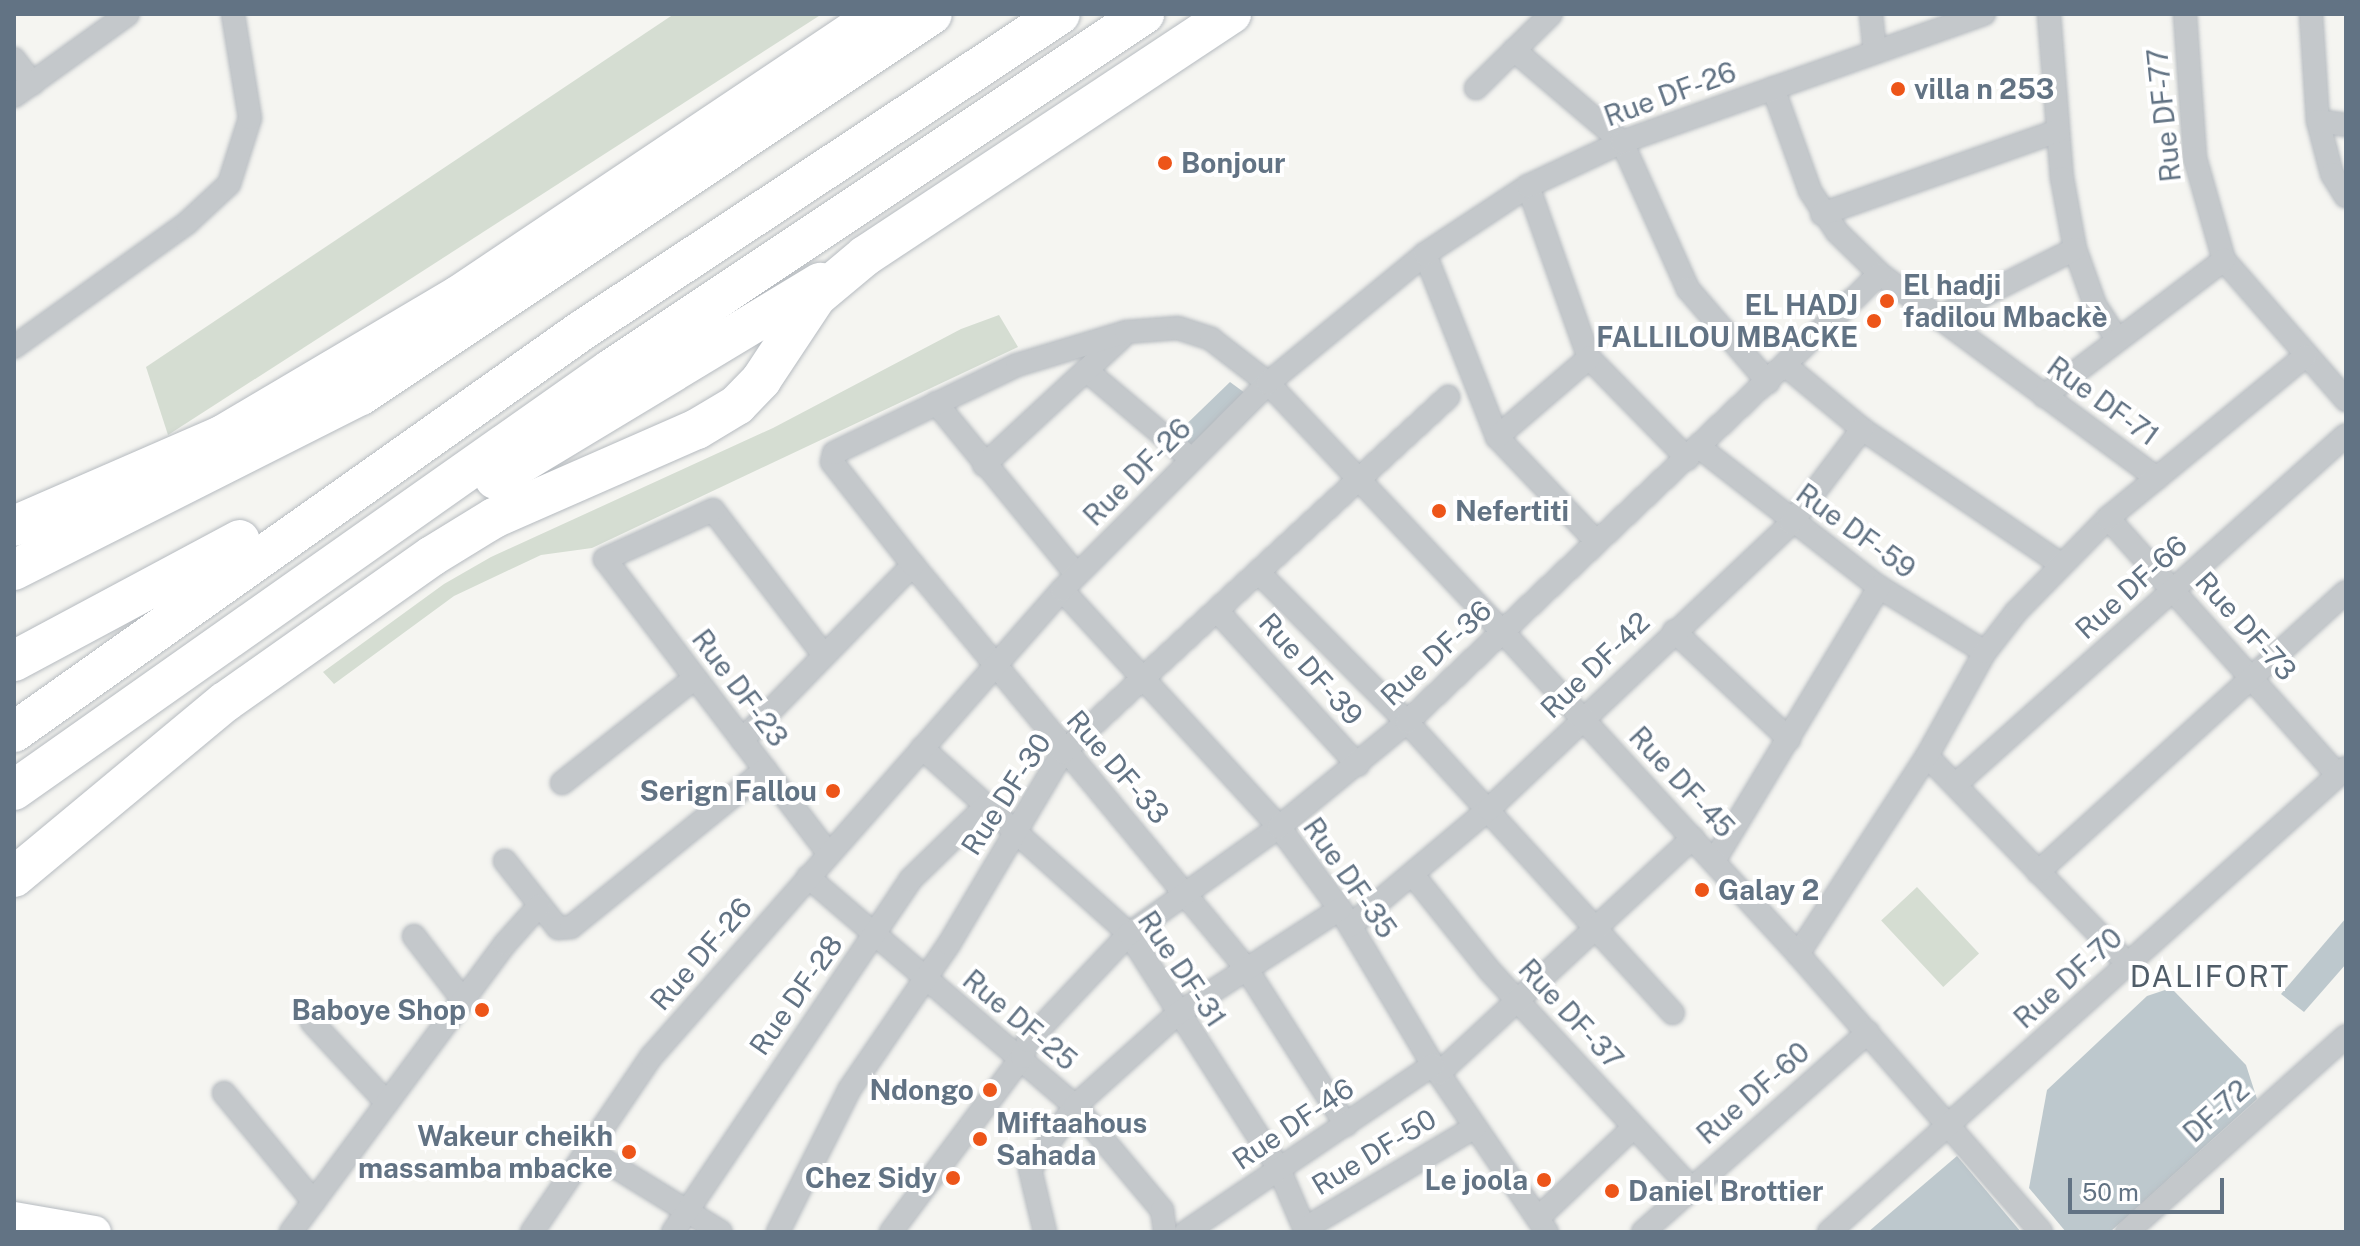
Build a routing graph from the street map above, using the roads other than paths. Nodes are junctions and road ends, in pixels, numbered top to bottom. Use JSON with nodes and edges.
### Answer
{"nodes":[{"id":1,"x":128,"y":14,"type":"edge"},
{"id":2,"x":233,"y":14,"type":"edge"},
{"id":3,"x":879,"y":14,"type":"edge"},
{"id":4,"x":932,"y":14,"type":"edge"},
{"id":5,"x":1060,"y":14,"type":"edge"},
{"id":6,"x":1144,"y":14,"type":"edge"},
{"id":7,"x":1231,"y":14,"type":"edge"},
{"id":8,"x":1551,"y":14,"type":"edge"},
{"id":9,"x":1871,"y":14,"type":"edge"},
{"id":10,"x":1984,"y":14,"type":"edge"},
{"id":11,"x":2049,"y":14,"type":"edge"},
{"id":12,"x":2185,"y":14,"type":"edge"},
{"id":13,"x":2311,"y":14,"type":"edge"},
{"id":14,"x":1514,"y":50,"type":"junction"},
{"id":15,"x":1875,"y":51,"type":"junction"},
{"id":16,"x":14,"y":59,"type":"edge"},
{"id":17,"x":1476,"y":88,"type":"dead end"},
{"id":18,"x":1773,"y":88,"type":"junction"},
{"id":19,"x":23,"y":90,"type":"edge"},
{"id":20,"x":2318,"y":121,"type":"junction"},
{"id":21,"x":2346,"y":125,"type":"edge"},
{"id":22,"x":2058,"y":131,"type":"junction"},
{"id":23,"x":1622,"y":142,"type":"junction"},
{"id":24,"x":1528,"y":186,"type":"junction"},
{"id":25,"x":2346,"y":196,"type":"edge"},
{"id":26,"x":1822,"y":214,"type":"junction"},
{"id":27,"x":2075,"y":249,"type":"junction"},
{"id":28,"x":1425,"y":254,"type":"junction"},
{"id":29,"x":865,"y":256,"type":"junction"},
{"id":30,"x":2224,"y":260,"type":"junction"},
{"id":31,"x":1880,"y":274,"type":"junction"},
{"id":32,"x":1938,"y":318,"type":"junction"},
{"id":33,"x":581,"y":331,"type":"junction"},
{"id":34,"x":1126,"y":332,"type":"junction"},
{"id":35,"x":2117,"y":339,"type":"junction"},
{"id":36,"x":14,"y":347,"type":"edge"},
{"id":37,"x":2305,"y":356,"type":"junction"},
{"id":38,"x":1589,"y":358,"type":"junction"},
{"id":39,"x":1785,"y":365,"type":"junction"},
{"id":40,"x":1087,"y":371,"type":"junction"},
{"id":41,"x":1768,"y":382,"type":"junction"},
{"id":42,"x":1268,"y":383,"type":"junction"},
{"id":43,"x":2344,"y":393,"type":"edge"},
{"id":44,"x":2044,"y":396,"type":"junction"},
{"id":45,"x":1448,"y":397,"type":"dead end"},
{"id":46,"x":936,"y":403,"type":"junction"},
{"id":47,"x":1862,"y":429,"type":"junction"},
{"id":48,"x":2346,"y":435,"type":"edge"},
{"id":49,"x":1497,"y":437,"type":"junction"},
{"id":50,"x":249,"y":439,"type":"junction"},
{"id":51,"x":1693,"y":453,"type":"junction"},
{"id":52,"x":831,"y":458,"type":"joint"},
{"id":53,"x":1191,"y":459,"type":"junction"},
{"id":54,"x":984,"y":465,"type":"junction"},
{"id":55,"x":2157,"y":478,"type":"junction"},
{"id":56,"x":1359,"y":481,"type":"junction"},
{"id":57,"x":2108,"y":518,"type":"junction"},
{"id":58,"x":1791,"y":523,"type":"junction"},
{"id":59,"x":14,"y":526,"type":"edge"},
{"id":60,"x":14,"y":541,"type":"edge"},
{"id":61,"x":1597,"y":542,"type":"junction"},
{"id":62,"x":2061,"y":564,"type":"junction"},
{"id":63,"x":913,"y":565,"type":"junction"},
{"id":64,"x":14,"y":570,"type":"edge"},
{"id":65,"x":1260,"y":574,"type":"junction"},
{"id":66,"x":1070,"y":582,"type":"junction"},
{"id":67,"x":1879,"y":587,"type":"junction"},
{"id":68,"x":2172,"y":589,"type":"junction"},
{"id":69,"x":2346,"y":592,"type":"edge"},
{"id":70,"x":14,"y":595,"type":"edge"},
{"id":71,"x":1219,"y":613,"type":"junction"},
{"id":72,"x":1674,"y":631,"type":"junction"},
{"id":73,"x":1503,"y":632,"type":"junction"},
{"id":74,"x":216,"y":644,"type":"junction"},
{"id":75,"x":1985,"y":652,"type":"junction"},
{"id":76,"x":823,"y":654,"type":"junction"},
{"id":77,"x":14,"y":661,"type":"edge"},
{"id":78,"x":994,"y":666,"type":"junction"},
{"id":79,"x":2252,"y":677,"type":"junction"},
{"id":80,"x":695,"y":678,"type":"junction"},
{"id":81,"x":1143,"y":679,"type":"junction"},
{"id":82,"x":1583,"y":719,"type":"junction"},
{"id":83,"x":1407,"y":722,"type":"junction"},
{"id":84,"x":14,"y":732,"type":"edge"},
{"id":85,"x":1789,"y":739,"type":"junction"},
{"id":86,"x":742,"y":740,"type":"junction"},
{"id":87,"x":922,"y":748,"type":"junction"},
{"id":88,"x":1063,"y":752,"type":"junction"},
{"id":89,"x":1927,"y":756,"type":"junction"},
{"id":90,"x":1358,"y":765,"type":"junction"},
{"id":91,"x":765,"y":770,"type":"junction"},
{"id":92,"x":2342,"y":771,"type":"edge"},
{"id":93,"x":562,"y":783,"type":"dead end"},
{"id":94,"x":1956,"y":784,"type":"junction"},
{"id":95,"x":14,"y":790,"type":"edge"},
{"id":96,"x":986,"y":806,"type":"junction"},
{"id":97,"x":1489,"y":809,"type":"junction"},
{"id":98,"x":1279,"y":827,"type":"junction"},
{"id":99,"x":1014,"y":832,"type":"junction"},
{"id":100,"x":1693,"y":838,"type":"junction"},
{"id":101,"x":828,"y":853,"type":"junction"},
{"id":102,"x":505,"y":861,"type":"dead end"},
{"id":103,"x":1714,"y":861,"type":"junction"},
{"id":104,"x":2038,"y":872,"type":"junction"},
{"id":105,"x":1413,"y":875,"type":"junction"},
{"id":106,"x":14,"y":877,"type":"edge"},
{"id":107,"x":808,"y":877,"type":"junction"},
{"id":108,"x":1187,"y":893,"type":"junction"},
{"id":109,"x":539,"y":906,"type":"junction"},
{"id":110,"x":1345,"y":917,"type":"junction"},
{"id":111,"x":1599,"y":928,"type":"junction"},
{"id":112,"x":1129,"y":934,"type":"junction"},
{"id":113,"x":414,"y":936,"type":"dead end"},
{"id":114,"x":873,"y":936,"type":"junction"},
{"id":115,"x":1798,"y":954,"type":"junction"},
{"id":116,"x":2128,"y":964,"type":"junction"},
{"id":117,"x":1246,"y":968,"type":"junction"},
{"id":118,"x":922,"y":979,"type":"junction"},
{"id":119,"x":463,"y":1000,"type":"junction"},
{"id":120,"x":1519,"y":1001,"type":"junction"},
{"id":121,"x":1673,"y":1013,"type":"dead end"},
{"id":122,"x":1177,"y":1014,"type":"junction"},
{"id":123,"x":312,"y":1022,"type":"dead end"},
{"id":124,"x":1868,"y":1032,"type":"junction"},
{"id":125,"x":2346,"y":1036,"type":"edge"},
{"id":126,"x":1022,"y":1057,"type":"junction"},
{"id":127,"x":1436,"y":1069,"type":"junction"},
{"id":128,"x":224,"y":1093,"type":"dead end"},
{"id":129,"x":387,"y":1103,"type":"junction"},
{"id":130,"x":1075,"y":1106,"type":"junction"},
{"id":131,"x":1951,"y":1123,"type":"junction"},
{"id":132,"x":1346,"y":1125,"type":"junction"},
{"id":133,"x":1475,"y":1127,"type":"junction"},
{"id":134,"x":1634,"y":1127,"type":"junction"},
{"id":135,"x":588,"y":1150,"type":"junction"},
{"id":136,"x":1279,"y":1169,"type":"junction"},
{"id":137,"x":1691,"y":1188,"type":"junction"},
{"id":138,"x":314,"y":1202,"type":"junction"},
{"id":139,"x":683,"y":1211,"type":"junction"},
{"id":140,"x":14,"y":1218,"type":"edge"},
{"id":141,"x":1542,"y":1225,"type":"edge"},
{"id":142,"x":1305,"y":1230,"type":"edge"},
{"id":143,"x":95,"y":1232,"type":"edge"},
{"id":144,"x":291,"y":1232,"type":"edge"},
{"id":145,"x":532,"y":1232,"type":"edge"},
{"id":146,"x":673,"y":1232,"type":"edge"},
{"id":147,"x":721,"y":1232,"type":"edge"},
{"id":148,"x":778,"y":1232,"type":"edge"},
{"id":149,"x":891,"y":1232,"type":"edge"},
{"id":150,"x":1045,"y":1232,"type":"edge"},
{"id":151,"x":1165,"y":1232,"type":"edge"},
{"id":152,"x":1186,"y":1232,"type":"edge"},
{"id":153,"x":1643,"y":1232,"type":"edge"},
{"id":154,"x":1829,"y":1232,"type":"edge"},
{"id":155,"x":2041,"y":1232,"type":"edge"},
{"id":156,"x":2127,"y":1232,"type":"edge"}],
"edges":[{"from":1,"to":19,"type":"street"},
{"from":2,"to":36,"type":"street"},
{"from":3,"to":50,"type":"highway"},
{"from":4,"to":50,"type":"highway"},
{"from":5,"to":33,"type":"highway"},
{"from":6,"to":74,"type":"highway"},
{"from":7,"to":29,"type":"highway"},
{"from":8,"to":14,"type":"street"},
{"from":9,"to":15,"type":"street"},
{"from":10,"to":15,"type":"street","name":"Rue DF-26"},
{"from":11,"to":22,"type":"street"},
{"from":12,"to":30,"type":"street","name":"Rue DF-77"},
{"from":13,"to":20,"type":"street"},
{"from":14,"to":17,"type":"street"},
{"from":14,"to":23,"type":"street"},
{"from":15,"to":18,"type":"street","name":"Rue DF-26"},
{"from":16,"to":19,"type":"street"},
{"from":18,"to":23,"type":"street","name":"Rue DF-26"},
{"from":18,"to":26,"type":"street","name":"Rue DF-71"},
{"from":20,"to":21,"type":"street"},
{"from":20,"to":25,"type":"street"},
{"from":22,"to":26,"type":"street"},
{"from":22,"to":27,"type":"street"},
{"from":23,"to":24,"type":"street","name":"Rue DF-26"},
{"from":23,"to":41,"type":"street"},
{"from":24,"to":28,"type":"street","name":"Rue DF-26"},
{"from":24,"to":38,"type":"street"},
{"from":26,"to":31,"type":"street","name":"Rue DF-71"},
{"from":27,"to":32,"type":"street"},
{"from":27,"to":35,"type":"street"},
{"from":28,"to":42,"type":"street","name":"Rue DF-26"},
{"from":28,"to":49,"type":"street"},
{"from":29,"to":74,"type":"highway"},
{"from":29,"to":106,"type":"highway"},
{"from":30,"to":35,"type":"street"},
{"from":30,"to":37,"type":"street","name":"Rue DF-77"},
{"from":31,"to":32,"type":"street","name":"Rue DF-71"},
{"from":31,"to":39,"type":"street","name":"Rue DF-36"},
{"from":32,"to":44,"type":"street","name":"Rue DF-71"},
{"from":33,"to":77,"type":"highway"},
{"from":33,"to":84,"type":"highway"},
{"from":34,"to":40,"type":"street"},
{"from":34,"to":42,"type":"street","name":"Rue DF-45"},
{"from":34,"to":46,"type":"street","name":"Rue DF-45"},
{"from":35,"to":44,"type":"street"},
{"from":37,"to":43,"type":"street","name":"Rue DF-77"},
{"from":37,"to":55,"type":"street"},
{"from":38,"to":49,"type":"street"},
{"from":38,"to":51,"type":"street","name":"Rue DF-59"},
{"from":39,"to":41,"type":"street","name":"Rue DF-36"},
{"from":39,"to":47,"type":"street"},
{"from":40,"to":53,"type":"street"},
{"from":40,"to":54,"type":"street"},
{"from":41,"to":51,"type":"street","name":"Rue DF-36"},
{"from":42,"to":53,"type":"street","name":"Rue DF-26"},
{"from":42,"to":56,"type":"street","name":"Rue DF-45"},
{"from":44,"to":55,"type":"street","name":"Rue DF-71"},
{"from":45,"to":56,"type":"street","name":"Rue DF-30"},
{"from":46,"to":52,"type":"street","name":"Rue DF-45"},
{"from":46,"to":54,"type":"street","name":"Rue DF-35"},
{"from":47,"to":58,"type":"street","name":"Rue DF-42"},
{"from":47,"to":62,"type":"street"},
{"from":48,"to":68,"type":"street","name":"Rue DF-66"},
{"from":49,"to":61,"type":"street"},
{"from":50,"to":59,"type":"highway"},
{"from":50,"to":60,"type":"highway"},
{"from":50,"to":64,"type":"highway"},
{"from":50,"to":70,"type":"highway"},
{"from":51,"to":58,"type":"street","name":"Rue DF-59"},
{"from":51,"to":61,"type":"street","name":"Rue DF-36"},
{"from":52,"to":63,"type":"street","name":"Rue DF-33"},
{"from":53,"to":66,"type":"street","name":"Rue DF-26"},
{"from":54,"to":66,"type":"street","name":"Rue DF-35"},
{"from":55,"to":57,"type":"street"},
{"from":56,"to":65,"type":"street","name":"Rue DF-30"},
{"from":56,"to":73,"type":"street","name":"Rue DF-45"},
{"from":57,"to":62,"type":"street"},
{"from":57,"to":68,"type":"street","name":"Rue DF-73"},
{"from":58,"to":67,"type":"street","name":"Rue DF-59"},
{"from":58,"to":72,"type":"street","name":"Rue DF-42"},
{"from":61,"to":73,"type":"street","name":"Rue DF-36"},
{"from":62,"to":75,"type":"street"},
{"from":63,"to":76,"type":"street"},
{"from":63,"to":78,"type":"street","name":"Rue DF-33"},
{"from":65,"to":71,"type":"street","name":"Rue DF-30"},
{"from":65,"to":83,"type":"street"},
{"from":66,"to":78,"type":"street","name":"Rue DF-26"},
{"from":66,"to":81,"type":"street","name":"Rue DF-35"},
{"from":67,"to":75,"type":"street","name":"Rue DF-59"},
{"from":67,"to":85,"type":"street"},
{"from":68,"to":79,"type":"street","name":"Rue DF-73"},
{"from":68,"to":94,"type":"street","name":"Rue DF-66"},
{"from":69,"to":79,"type":"street"},
{"from":71,"to":81,"type":"street","name":"Rue DF-30"},
{"from":71,"to":90,"type":"street","name":"Rue DF-39"},
{"from":72,"to":82,"type":"street","name":"Rue DF-42"},
{"from":72,"to":85,"type":"street"},
{"from":73,"to":82,"type":"street","name":"Rue DF-45"},
{"from":73,"to":83,"type":"street","name":"Rue DF-36"},
{"from":74,"to":95,"type":"highway"},
{"from":75,"to":89,"type":"street"},
{"from":76,"to":80,"type":"street","name":"Rue DF-23"},
{"from":76,"to":86,"type":"street"},
{"from":78,"to":87,"type":"street","name":"Rue DF-26"},
{"from":78,"to":88,"type":"street","name":"Rue DF-33"},
{"from":79,"to":92,"type":"street","name":"Rue DF-73"},
{"from":79,"to":104,"type":"street"},
{"from":80,"to":86,"type":"street","name":"Rue DF-23"},
{"from":80,"to":93,"type":"street"},
{"from":81,"to":88,"type":"street","name":"Rue DF-30"},
{"from":81,"to":98,"type":"street","name":"Rue DF-35"},
{"from":82,"to":97,"type":"street","name":"Rue DF-42"},
{"from":82,"to":100,"type":"street","name":"Rue DF-45"},
{"from":83,"to":90,"type":"street","name":"Rue DF-36"},
{"from":83,"to":97,"type":"street"},
{"from":85,"to":103,"type":"street"},
{"from":86,"to":91,"type":"street","name":"Rue DF-23"},
{"from":87,"to":96,"type":"street","name":"Rue DF-31"},
{"from":87,"to":101,"type":"street","name":"Rue DF-26"},
{"from":88,"to":99,"type":"street","name":"Rue DF-30"},
{"from":88,"to":108,"type":"street","name":"Rue DF-33"},
{"from":89,"to":94,"type":"street"},
{"from":89,"to":115,"type":"street"},
{"from":90,"to":98,"type":"street","name":"Rue DF-36"},
{"from":91,"to":101,"type":"street","name":"Rue DF-23"},
{"from":91,"to":109,"type":"street"},
{"from":92,"to":116,"type":"street","name":"Rue DF-70"},
{"from":94,"to":104,"type":"street"},
{"from":96,"to":99,"type":"street","name":"Rue DF-31"},
{"from":96,"to":114,"type":"street","name":"Rue DF-28"},
{"from":97,"to":105,"type":"street","name":"Rue DF-42"},
{"from":97,"to":111,"type":"street"},
{"from":98,"to":108,"type":"street","name":"Rue DF-36"},
{"from":98,"to":110,"type":"street","name":"Rue DF-35"},
{"from":99,"to":112,"type":"street","name":"Rue DF-31"},
{"from":99,"to":118,"type":"street","name":"Rue DF-30"},
{"from":100,"to":103,"type":"street","name":"Rue DF-45"},
{"from":100,"to":111,"type":"street","name":"Rue DF-46"},
{"from":101,"to":107,"type":"street","name":"Rue DF-26"},
{"from":102,"to":109,"type":"street"},
{"from":103,"to":115,"type":"street","name":"Rue DF-45"},
{"from":104,"to":116,"type":"street"},
{"from":105,"to":110,"type":"street","name":"Rue DF-42"},
{"from":105,"to":120,"type":"street","name":"Rue DF-37"},
{"from":107,"to":114,"type":"street","name":"Rue DF-25"},
{"from":107,"to":135,"type":"street","name":"Rue DF-26"},
{"from":108,"to":112,"type":"street","name":"Rue DF-36"},
{"from":108,"to":117,"type":"street","name":"Rue DF-33"},
{"from":109,"to":119,"type":"street"},
{"from":110,"to":117,"type":"street","name":"Rue DF-42"},
{"from":110,"to":127,"type":"street","name":"Rue DF-35"},
{"from":111,"to":120,"type":"street","name":"Rue DF-46"},
{"from":111,"to":121,"type":"street"},
{"from":112,"to":122,"type":"street","name":"Rue DF-31"},
{"from":112,"to":126,"type":"street","name":"Rue DF-36"},
{"from":113,"to":119,"type":"street"},
{"from":114,"to":118,"type":"street","name":"Rue DF-25"},
{"from":114,"to":139,"type":"street","name":"Rue DF-28"},
{"from":115,"to":124,"type":"street","name":"Rue DF-45"},
{"from":116,"to":131,"type":"street","name":"Rue DF-70"},
{"from":117,"to":122,"type":"street","name":"Rue DF-42"},
{"from":117,"to":132,"type":"street","name":"Rue DF-33"},
{"from":118,"to":126,"type":"street","name":"Rue DF-25"},
{"from":118,"to":148,"type":"street","name":"Rue DF-30"},
{"from":119,"to":129,"type":"street"},
{"from":120,"to":127,"type":"street","name":"Rue DF-46"},
{"from":120,"to":134,"type":"street","name":"Rue DF-37"},
{"from":122,"to":130,"type":"street","name":"Rue DF-42"},
{"from":122,"to":136,"type":"street","name":"Rue DF-31"},
{"from":123,"to":129,"type":"street"},
{"from":124,"to":131,"type":"street","name":"Rue DF-45"},
{"from":124,"to":137,"type":"street","name":"Rue DF-60"},
{"from":125,"to":156,"type":"street","name":"DF-72","number":"DF-72"},
{"from":126,"to":130,"type":"street","name":"Rue DF-25"},
{"from":126,"to":149,"type":"street","name":"Rue DF-36"},
{"from":127,"to":132,"type":"street","name":"Rue DF-46"},
{"from":127,"to":133,"type":"street","name":"Rue DF-35"},
{"from":128,"to":138,"type":"street"},
{"from":129,"to":138,"type":"street"},
{"from":130,"to":150,"type":"street","name":"Rue DF-42"},
{"from":130,"to":151,"type":"street","name":"Rue DF-25"},
{"from":131,"to":154,"type":"street","name":"Rue DF-70"},
{"from":131,"to":155,"type":"street","name":"Rue DF-45"},
{"from":132,"to":136,"type":"street","name":"Rue DF-46"},
{"from":133,"to":141,"type":"street","name":"Rue DF-35"},
{"from":133,"to":142,"type":"street","name":"Rue DF-50"},
{"from":134,"to":137,"type":"street","name":"Rue DF-37"},
{"from":134,"to":141,"type":"street"},
{"from":135,"to":139,"type":"street"},
{"from":135,"to":145,"type":"street","name":"Rue DF-26"},
{"from":136,"to":142,"type":"street","name":"Rue DF-31"},
{"from":136,"to":152,"type":"street","name":"Rue DF-46"},
{"from":137,"to":153,"type":"street","name":"Rue DF-60"},
{"from":138,"to":144,"type":"street"},
{"from":139,"to":146,"type":"street","name":"Rue DF-28"},
{"from":139,"to":147,"type":"street"},
{"from":140,"to":143,"type":"main road"}]}
